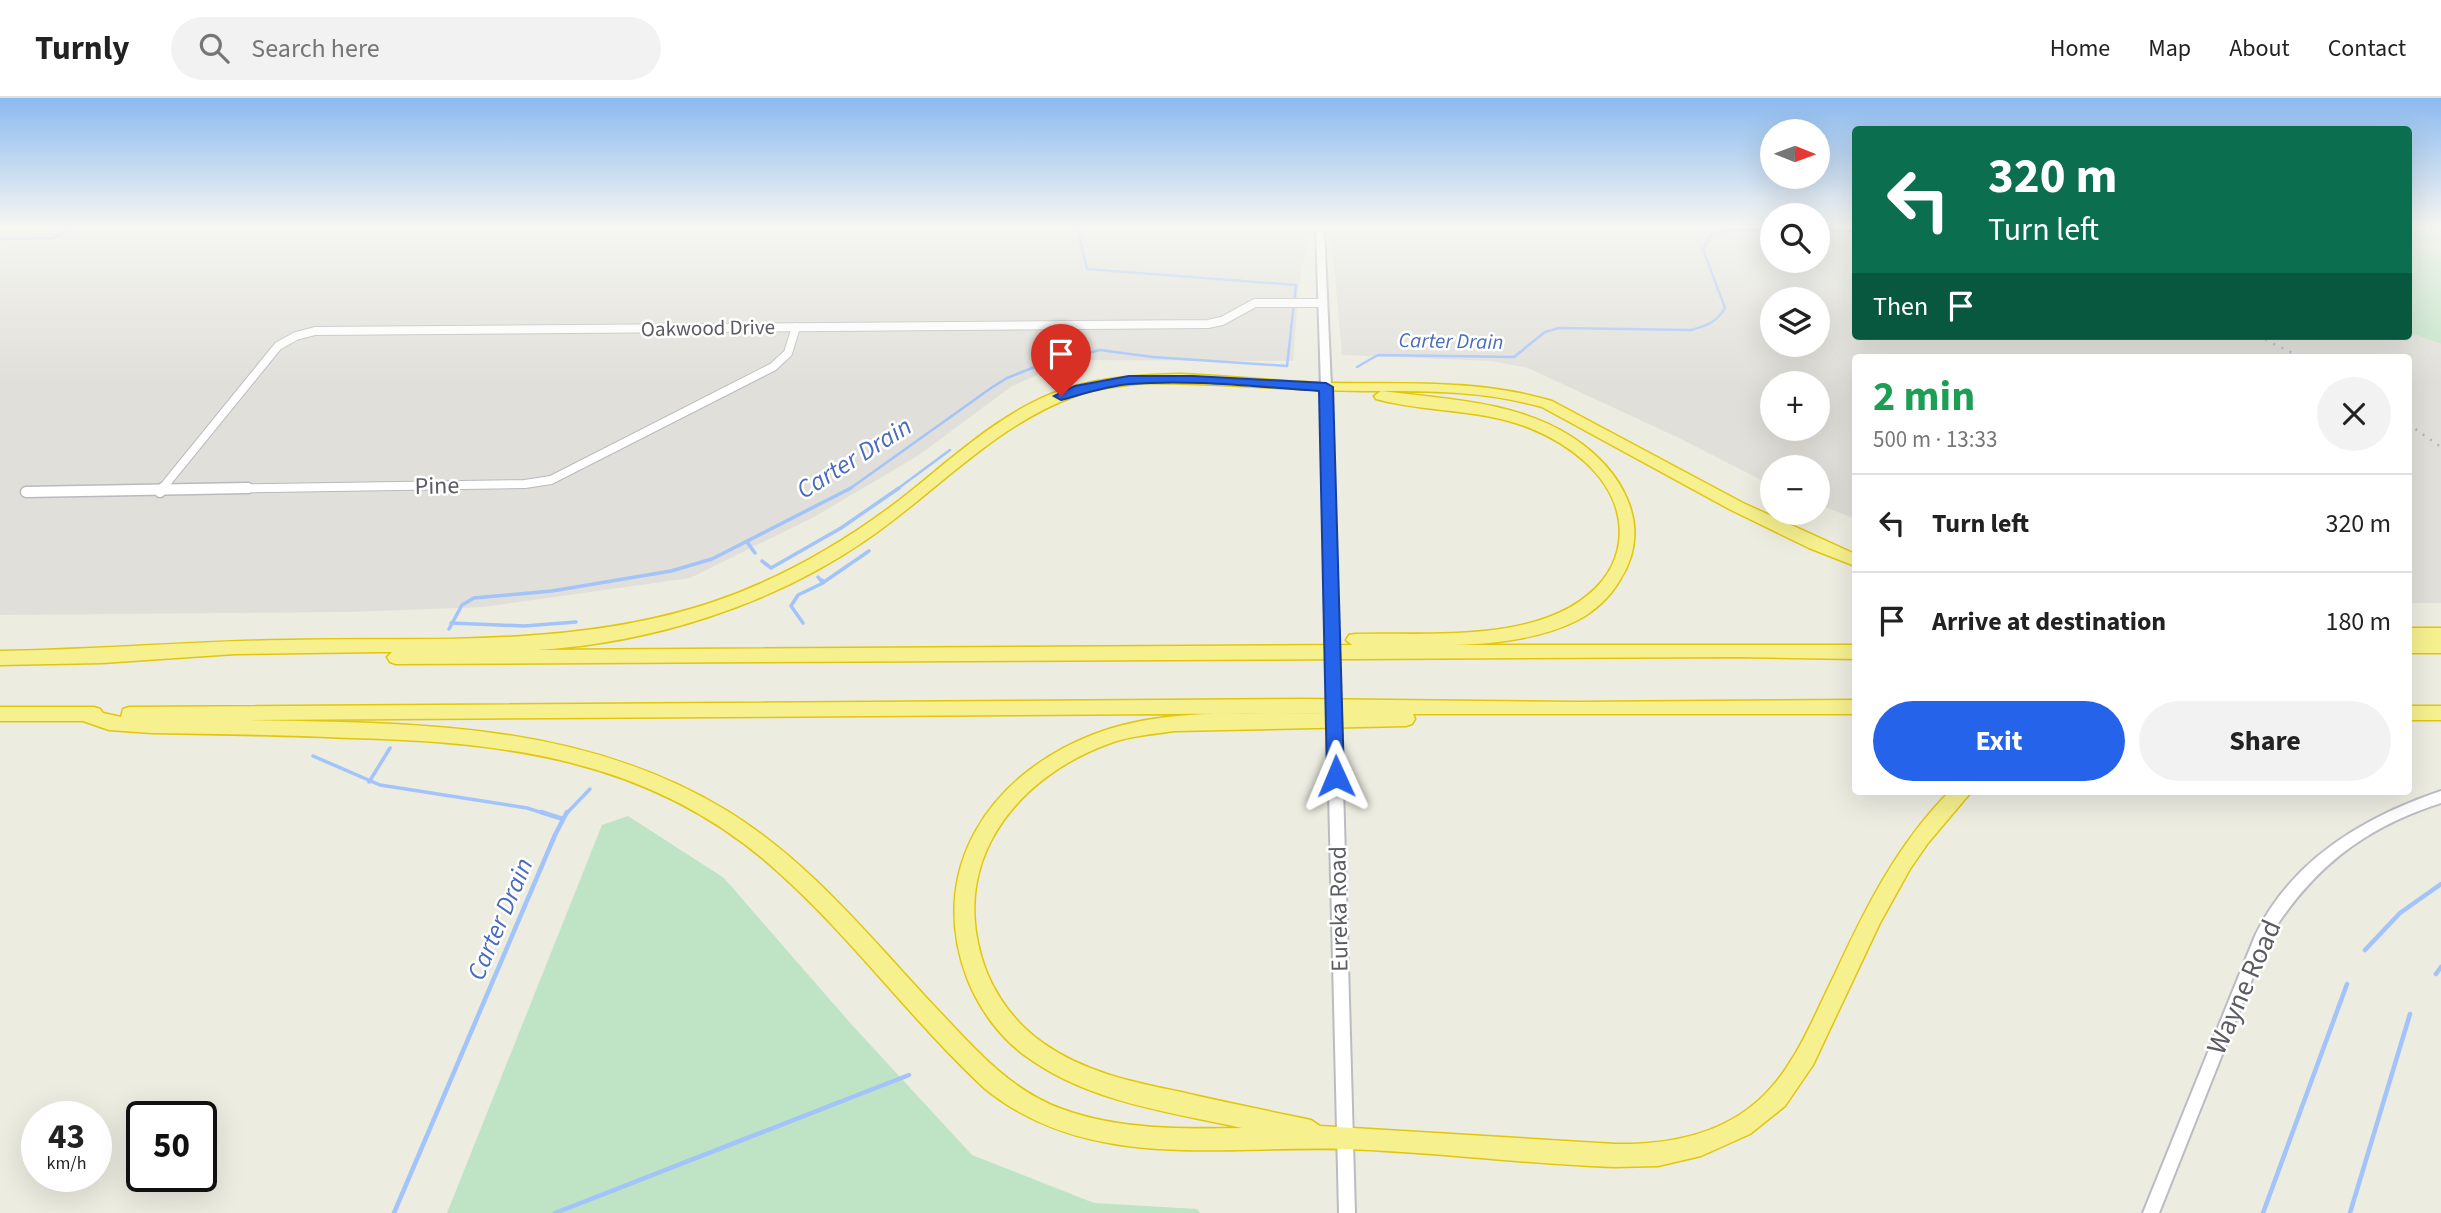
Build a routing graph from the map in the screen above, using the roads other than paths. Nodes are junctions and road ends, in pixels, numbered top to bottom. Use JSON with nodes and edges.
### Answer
{"nodes":[{"id":1,"x":1322,"y":279,"type":"edge"},
{"id":2,"x":1323,"y":303,"type":"junction"},
{"id":3,"x":796,"y":327,"type":"junction"},
{"id":4,"x":1326,"y":387,"type":"junction"},
{"id":5,"x":26,"y":492,"type":"dead end"},
{"id":6,"x":160,"y":492,"type":"junction"},
{"id":7,"x":1852,"y":559,"type":"edge"},
{"id":8,"x":2412,"y":634,"type":"edge"},
{"id":9,"x":2441,"y":634,"type":"edge"},
{"id":10,"x":2412,"y":646,"type":"edge"},
{"id":11,"x":2441,"y":646,"type":"edge"},
{"id":12,"x":1852,"y":652,"type":"edge"},
{"id":13,"x":1092,"y":653,"type":"junction"},
{"id":14,"x":90,"y":656,"type":"junction"},
{"id":15,"x":0,"y":657,"type":"edge"},
{"id":16,"x":2412,"y":702,"type":"edge"},
{"id":17,"x":2441,"y":702,"type":"edge"},
{"id":18,"x":1852,"y":707,"type":"edge"},
{"id":19,"x":1580,"y":709,"type":"junction"},
{"id":20,"x":2412,"y":713,"type":"edge"},
{"id":21,"x":2441,"y":713,"type":"edge"},
{"id":22,"x":0,"y":714,"type":"edge"},
{"id":23,"x":84,"y":714,"type":"junction"},
{"id":24,"x":1958,"y":795,"type":"edge"},
{"id":25,"x":2441,"y":797,"type":"edge"},
{"id":26,"x":1345,"y":1138,"type":"junction"},
{"id":27,"x":1347,"y":1213,"type":"edge"},
{"id":28,"x":2151,"y":1213,"type":"edge"}],
"edges":[{"from":1,"to":2,"type":"main road","name":"Eureka Road"},
{"from":2,"to":3,"type":"street","name":"Oakwood Drive"},
{"from":2,"to":4,"type":"main road","name":"Eureka Road"},
{"from":3,"to":6,"type":"street","name":"Pine"},
{"from":3,"to":6,"type":"street","name":"Oakwood Drive"},
{"from":4,"to":7,"type":"highway"},
{"from":4,"to":13,"type":"highway"},
{"from":4,"to":14,"type":"highway"},
{"from":4,"to":26,"type":"main road","name":"Eureka Road","bridge":true},
{"from":5,"to":6,"type":"street","name":"Pine"},
{"from":8,"to":9,"type":"highway"},
{"from":10,"to":11,"type":"highway"},
{"from":12,"to":13,"type":"highway"},
{"from":13,"to":14,"type":"highway"},
{"from":14,"to":15,"type":"highway"},
{"from":16,"to":17,"type":"highway"},
{"from":18,"to":19,"type":"highway"},
{"from":19,"to":23,"type":"highway"},
{"from":19,"to":26,"type":"highway"},
{"from":20,"to":21,"type":"highway"},
{"from":22,"to":23,"type":"highway"},
{"from":23,"to":26,"type":"highway"},
{"from":24,"to":26,"type":"highway"},
{"from":25,"to":28,"type":"main road","name":"Wayne Road"},
{"from":26,"to":27,"type":"main road","name":"Eureka Road"}]}
